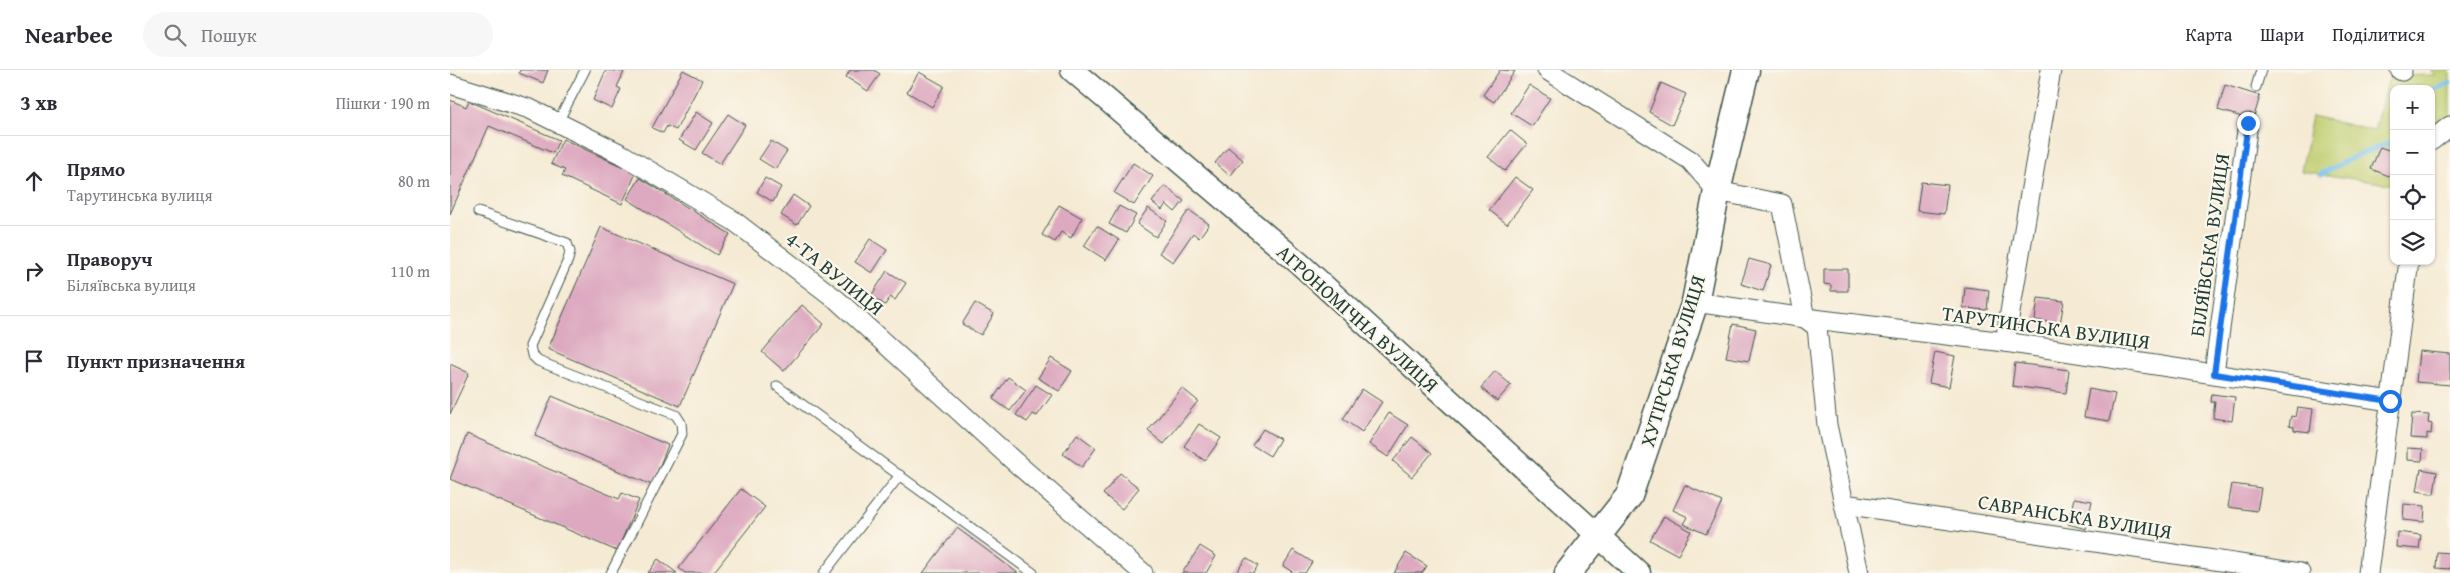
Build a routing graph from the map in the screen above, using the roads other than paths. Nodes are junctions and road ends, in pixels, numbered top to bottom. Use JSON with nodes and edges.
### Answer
{"nodes":[{"id":1,"x":585,"y":70,"type":"edge"},
{"id":2,"x":1072,"y":70,"type":"edge"},
{"id":3,"x":1548,"y":70,"type":"edge"},
{"id":4,"x":1746,"y":70,"type":"edge"},
{"id":5,"x":2051,"y":70,"type":"edge"},
{"id":6,"x":2261,"y":70,"type":"edge"},
{"id":7,"x":450,"y":84,"type":"edge"},
{"id":8,"x":2256,"y":87,"type":"dead end"},
{"id":9,"x":558,"y":122,"type":"junction"},
{"id":10,"x":2248,"y":123,"type":"dead end"},
{"id":11,"x":2450,"y":126,"type":"edge"},
{"id":12,"x":2435,"y":138,"type":"edge"},
{"id":13,"x":1716,"y":192,"type":"junction"},
{"id":14,"x":478,"y":212,"type":"dead end"},
{"id":15,"x":2408,"y":265,"type":"edge"},
{"id":16,"x":1695,"y":302,"type":"junction"},
{"id":17,"x":1804,"y":318,"type":"junction"},
{"id":18,"x":2005,"y":342,"type":"junction"},
{"id":19,"x":2214,"y":374,"type":"junction"},
{"id":20,"x":777,"y":386,"type":"dead end"},
{"id":21,"x":2390,"y":401,"type":"junction"},
{"id":22,"x":900,"y":475,"type":"junction"},
{"id":23,"x":1844,"y":504,"type":"junction"},
{"id":24,"x":1599,"y":536,"type":"junction"},
{"id":25,"x":611,"y":573,"type":"edge"},
{"id":26,"x":824,"y":573,"type":"edge"},
{"id":27,"x":1033,"y":573,"type":"edge"},
{"id":28,"x":1143,"y":573,"type":"edge"},
{"id":29,"x":1568,"y":573,"type":"edge"},
{"id":30,"x":1639,"y":573,"type":"edge"},
{"id":31,"x":1859,"y":573,"type":"edge"},
{"id":32,"x":2300,"y":573,"type":"edge"},
{"id":33,"x":2368,"y":573,"type":"edge"}],
"edges":[{"from":1,"to":9,"type":"lane"},
{"from":2,"to":24,"type":"street","name":"АГРОНОМІЧНА ВУЛИЦЯ"},
{"from":3,"to":13,"type":"street"},
{"from":4,"to":13,"type":"main road","name":"ХУТІРСЬКА ВУЛИЦЯ"},
{"from":5,"to":18,"type":"street"},
{"from":6,"to":8,"type":"lane"},
{"from":7,"to":9,"type":"street","name":"4-ТА ВУЛИЦЯ"},
{"from":9,"to":28,"type":"street","name":"4-ТА ВУЛИЦЯ"},
{"from":10,"to":19,"type":"street","name":"БІЛЯЇВСЬКА ВУЛИЦЯ"},
{"from":11,"to":12,"type":"street"},
{"from":13,"to":16,"type":"main road","name":"ХУТІРСЬКА ВУЛИЦЯ"},
{"from":13,"to":17,"type":"street"},
{"from":14,"to":25,"type":"lane"},
{"from":15,"to":21,"type":"street"},
{"from":16,"to":17,"type":"street","name":"ТАРУТИНСЬКА ВУЛИЦЯ"},
{"from":16,"to":24,"type":"main road","name":"ХУТІРСЬКА ВУЛИЦЯ"},
{"from":17,"to":18,"type":"street","name":"ТАРУТИНСЬКА ВУЛИЦЯ"},
{"from":17,"to":23,"type":"street"},
{"from":18,"to":19,"type":"street","name":"ТАРУТИНСЬКА ВУЛИЦЯ"},
{"from":19,"to":21,"type":"street","name":"ТАРУТИНСЬКА ВУЛИЦЯ"},
{"from":20,"to":22,"type":"lane"},
{"from":21,"to":33,"type":"street"},
{"from":22,"to":26,"type":"lane"},
{"from":22,"to":27,"type":"lane"},
{"from":23,"to":31,"type":"street"},
{"from":23,"to":32,"type":"street","name":"САВРАНСЬКА ВУЛИЦЯ"},
{"from":24,"to":29,"type":"main road","name":"ХУТІРСЬКА ВУЛИЦЯ"},
{"from":24,"to":30,"type":"street","name":"АГРОНОМІЧНА ВУЛИЦЯ"}]}
